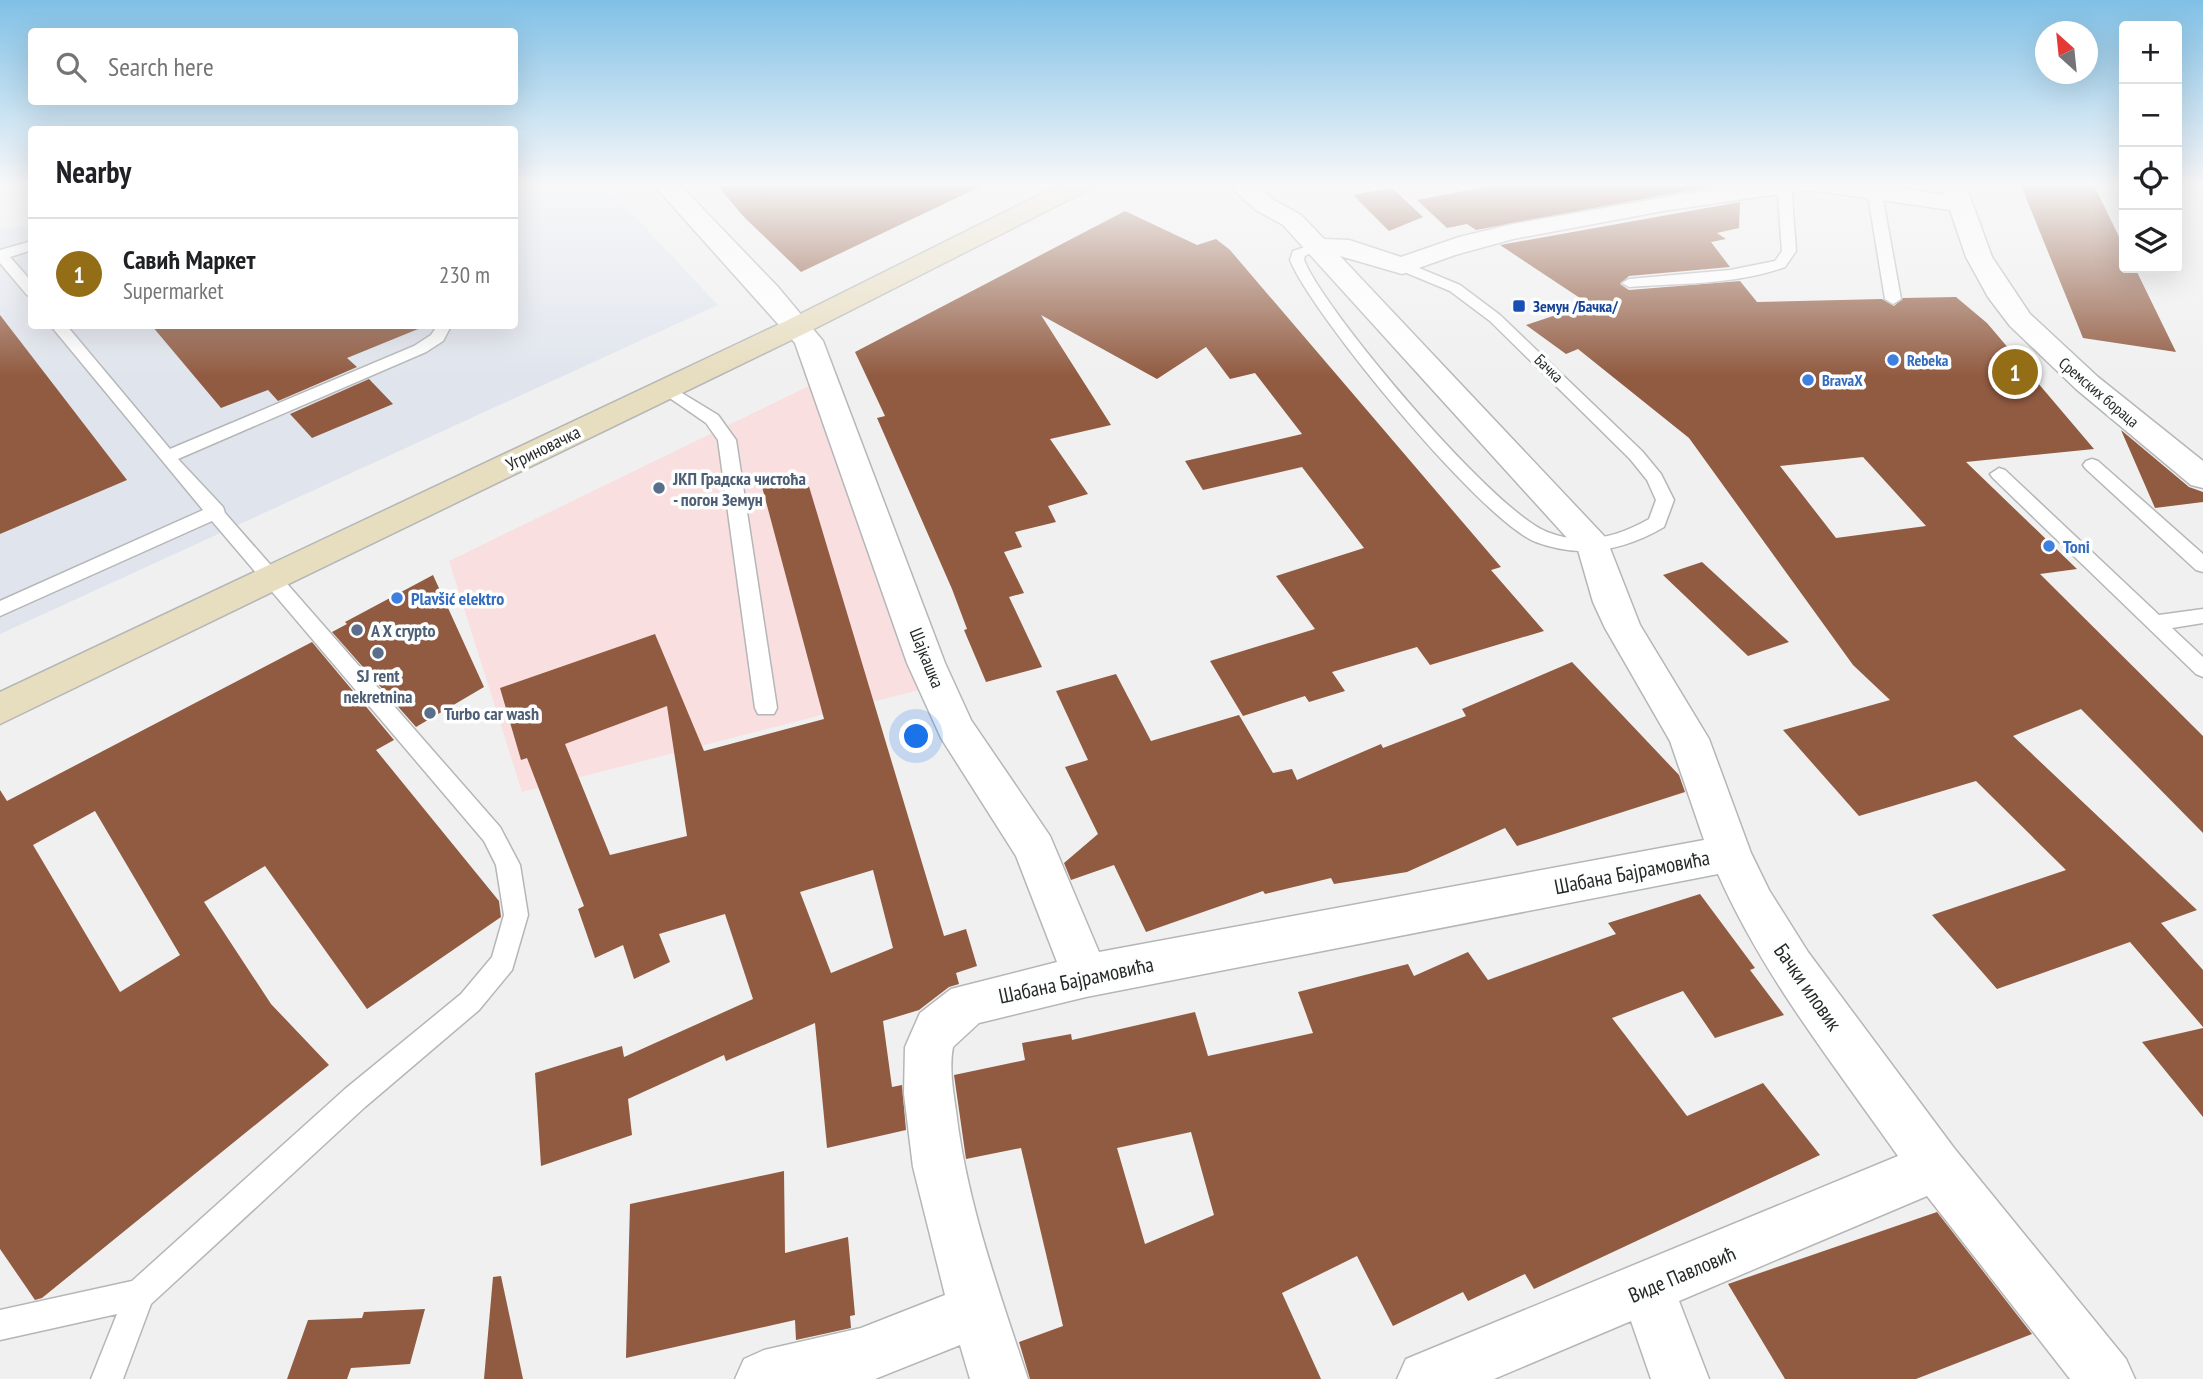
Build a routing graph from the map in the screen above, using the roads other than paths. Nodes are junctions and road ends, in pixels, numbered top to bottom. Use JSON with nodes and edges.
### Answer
{"nodes":[{"id":1,"x":19,"y":247,"type":"edge"},
{"id":2,"x":724,"y":247,"type":"edge"},
{"id":3,"x":955,"y":247,"type":"edge"},
{"id":4,"x":1316,"y":247,"type":"edge"},
{"id":5,"x":1317,"y":247,"type":"edge"},
{"id":6,"x":1328,"y":247,"type":"edge"},
{"id":7,"x":1450,"y":247,"type":"edge"},
{"id":8,"x":1789,"y":247,"type":"edge"},
{"id":9,"x":1884,"y":247,"type":"edge"},
{"id":10,"x":1975,"y":247,"type":"edge"},
{"id":11,"x":0,"y":252,"type":"edge"},
{"id":12,"x":1402,"y":266,"type":"junction"},
{"id":13,"x":1629,"y":283,"type":"dead end"},
{"id":14,"x":28,"y":287,"type":"edge"},
{"id":15,"x":1893,"y":299,"type":"dead end"},
{"id":16,"x":798,"y":326,"type":"junction"},
{"id":17,"x":61,"y":329,"type":"edge"},
{"id":18,"x":442,"y":329,"type":"edge"},
{"id":19,"x":667,"y":389,"type":"junction"},
{"id":20,"x":167,"y":457,"type":"junction"},
{"id":21,"x":2092,"y":465,"type":"dead end"},
{"id":22,"x":1999,"y":474,"type":"dead end"},
{"id":23,"x":2203,"y":478,"type":"edge"},
{"id":24,"x":217,"y":512,"type":"junction"},
{"id":25,"x":1594,"y":546,"type":"junction"},
{"id":26,"x":2203,"y":565,"type":"edge"},
{"id":27,"x":273,"y":579,"type":"junction"},
{"id":28,"x":0,"y":609,"type":"edge"},
{"id":29,"x":2203,"y":616,"type":"edge"},
{"id":30,"x":2155,"y":623,"type":"junction"},
{"id":31,"x":2203,"y":669,"type":"edge"},
{"id":32,"x":766,"y":708,"type":"dead end"},
{"id":33,"x":0,"y":709,"type":"edge"},
{"id":34,"x":1730,"y":853,"type":"junction"},
{"id":35,"x":1086,"y":976,"type":"junction"},
{"id":36,"x":1937,"y":1166,"type":"junction"},
{"id":37,"x":1647,"y":1289,"type":"junction"},
{"id":38,"x":140,"y":1294,"type":"junction"},
{"id":39,"x":978,"y":1310,"type":"junction"},
{"id":40,"x":0,"y":1325,"type":"edge"},
{"id":41,"x":107,"y":1379,"type":"edge"},
{"id":42,"x":764,"y":1379,"type":"edge"},
{"id":43,"x":999,"y":1379,"type":"edge"},
{"id":44,"x":1426,"y":1379,"type":"edge"},
{"id":45,"x":1680,"y":1379,"type":"edge"},
{"id":46,"x":2106,"y":1379,"type":"edge"}],
"edges":[{"from":1,"to":11,"type":"lane"},
{"from":2,"to":16,"type":"street","name":"Шајкашка"},
{"from":3,"to":16,"type":"main road","name":"Угриновачка"},
{"from":4,"to":25,"type":"lane","name":"Бачка"},
{"from":5,"to":25,"type":"street"},
{"from":6,"to":12,"type":"street","name":"Бачка"},
{"from":7,"to":12,"type":"street"},
{"from":8,"to":13,"type":"lane"},
{"from":9,"to":15,"type":"lane"},
{"from":10,"to":23,"type":"street","name":"Сремских бораца"},
{"from":11,"to":14,"type":"lane"},
{"from":12,"to":25,"type":"lane","name":"Бачка"},
{"from":16,"to":19,"type":"main road","name":"Угриновачка"},
{"from":16,"to":35,"type":"street","name":"Шајкашка"},
{"from":17,"to":20,"type":"lane"},
{"from":18,"to":20,"type":"lane"},
{"from":19,"to":27,"type":"main road","name":"Угриновачка"},
{"from":19,"to":32,"type":"lane"},
{"from":20,"to":24,"type":"lane"},
{"from":21,"to":26,"type":"lane"},
{"from":22,"to":30,"type":"lane"},
{"from":24,"to":27,"type":"lane"},
{"from":24,"to":28,"type":"lane"},
{"from":25,"to":34,"type":"street","name":"Бачки иловик"},
{"from":27,"to":33,"type":"main road","name":"Угриновачка"},
{"from":27,"to":38,"type":"lane"},
{"from":29,"to":30,"type":"lane"},
{"from":30,"to":31,"type":"lane"},
{"from":34,"to":35,"type":"street","name":"Шабана Бајрамовића"},
{"from":34,"to":36,"type":"street","name":"Бачки иловик"},
{"from":35,"to":39,"type":"street","name":"Шабана Бајрамовића"},
{"from":36,"to":37,"type":"street","name":"Виде Павловић"},
{"from":36,"to":46,"type":"street","name":"Бачки иловик"},
{"from":37,"to":44,"type":"street","name":"Виде Павловић"},
{"from":37,"to":45,"type":"street"},
{"from":38,"to":40,"type":"lane"},
{"from":38,"to":41,"type":"lane"},
{"from":39,"to":42,"type":"street"},
{"from":39,"to":43,"type":"street","name":"Шабана Бајрамовића"}]}
